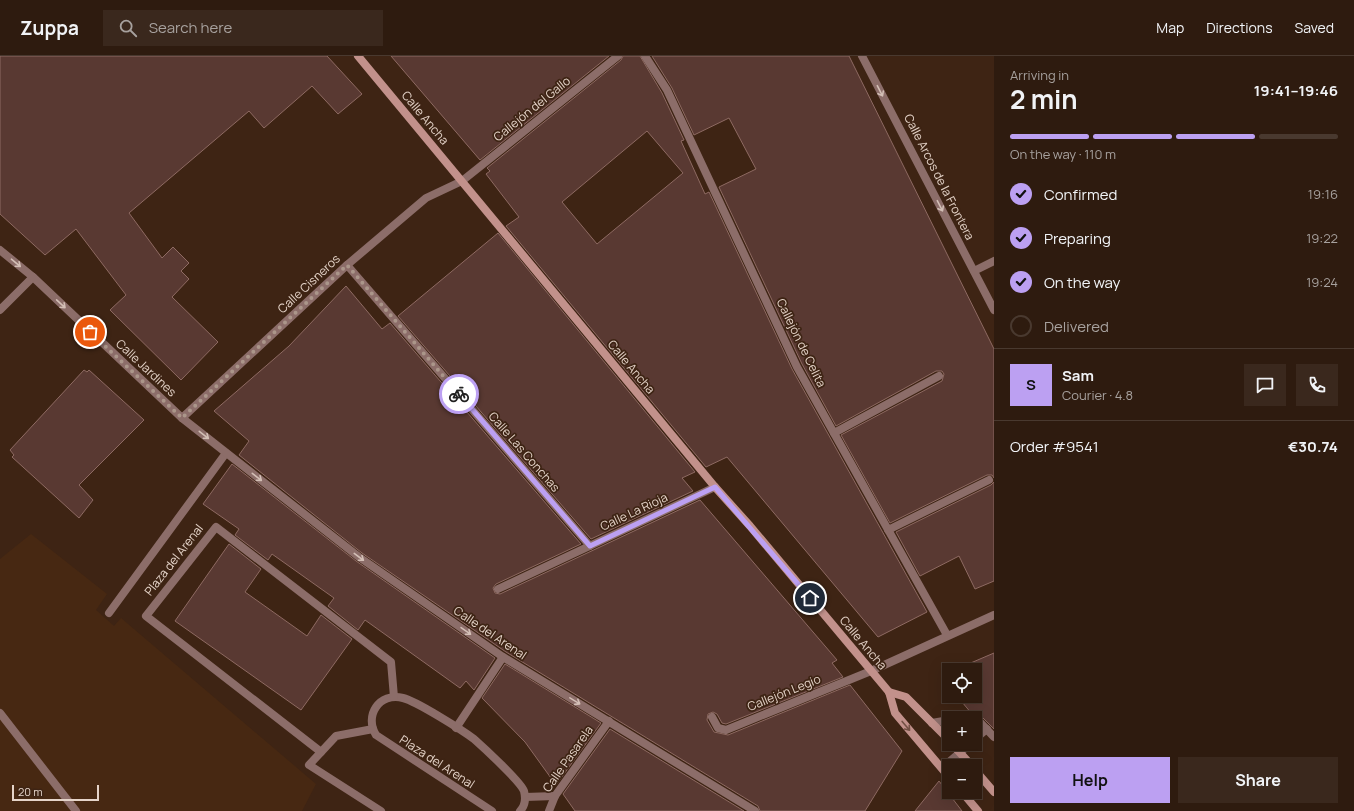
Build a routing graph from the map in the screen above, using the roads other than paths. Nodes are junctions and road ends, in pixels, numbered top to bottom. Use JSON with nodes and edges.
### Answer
{"nodes":[{"id":1,"x":358,"y":56,"type":"edge"},
{"id":2,"x":618,"y":56,"type":"edge"},
{"id":3,"x":645,"y":56,"type":"edge"},
{"id":4,"x":862,"y":56,"type":"edge"},
{"id":5,"x":462,"y":181,"type":"junction"},
{"id":6,"x":0,"y":250,"type":"edge"},
{"id":7,"x":994,"y":261,"type":"edge"},
{"id":8,"x":347,"y":265,"type":"junction"},
{"id":9,"x":974,"y":271,"type":"junction"},
{"id":10,"x":32,"y":277,"type":"junction"},
{"id":11,"x":0,"y":310,"type":"edge"},
{"id":12,"x":994,"y":310,"type":"edge"},
{"id":13,"x":939,"y":376,"type":"dead end"},
{"id":14,"x":182,"y":418,"type":"junction"},
{"id":15,"x":834,"y":433,"type":"junction"},
{"id":16,"x":226,"y":453,"type":"junction"},
{"id":17,"x":988,"y":480,"type":"dead end"},
{"id":18,"x":715,"y":487,"type":"junction"},
{"id":19,"x":888,"y":530,"type":"junction"},
{"id":20,"x":590,"y":546,"type":"junction"},
{"id":21,"x":498,"y":589,"type":"dead end"},
{"id":22,"x":109,"y":613,"type":"dead end"},
{"id":23,"x":994,"y":615,"type":"edge"},
{"id":24,"x":947,"y":635,"type":"junction"},
{"id":25,"x":503,"y":657,"type":"junction"},
{"id":26,"x":871,"y":671,"type":"junction"},
{"id":27,"x":889,"y":692,"type":"junction"},
{"id":28,"x":394,"y":697,"type":"junction"},
{"id":29,"x":0,"y":713,"type":"edge"},
{"id":30,"x":712,"y":717,"type":"dead end"},
{"id":31,"x":609,"y":721,"type":"junction"},
{"id":32,"x":942,"y":721,"type":"edge"},
{"id":33,"x":932,"y":723,"type":"junction"},
{"id":34,"x":982,"y":724,"type":"edge"},
{"id":35,"x":456,"y":728,"type":"junction"},
{"id":36,"x":372,"y":729,"type":"junction"},
{"id":37,"x":987,"y":729,"type":"junction"},
{"id":38,"x":942,"y":733,"type":"edge"},
{"id":39,"x":982,"y":734,"type":"edge"},
{"id":40,"x":994,"y":737,"type":"edge"},
{"id":41,"x":321,"y":752,"type":"junction"},
{"id":42,"x":960,"y":752,"type":"joint"},
{"id":43,"x":952,"y":759,"type":"edge"},
{"id":44,"x":966,"y":759,"type":"edge"},
{"id":45,"x":942,"y":768,"type":"edge"},
{"id":46,"x":982,"y":778,"type":"edge"},
{"id":47,"x":994,"y":792,"type":"edge"},
{"id":48,"x":555,"y":796,"type":"junction"},
{"id":49,"x":525,"y":797,"type":"junction"},
{"id":50,"x":968,"y":799,"type":"edge"},
{"id":51,"x":76,"y":811,"type":"edge"},
{"id":52,"x":381,"y":811,"type":"edge"},
{"id":53,"x":492,"y":811,"type":"edge"},
{"id":54,"x":520,"y":811,"type":"edge"},
{"id":55,"x":549,"y":811,"type":"edge"},
{"id":56,"x":755,"y":811,"type":"edge"},
{"id":57,"x":978,"y":811,"type":"edge"}],
"edges":[{"from":1,"to":5,"type":"main road","name":"Calle Ancha"},
{"from":2,"to":5,"type":"street","name":"Callejón del Gallo"},
{"from":3,"to":15,"type":"street","name":"Callejón de Celita"},
{"from":4,"to":9,"type":"street","name":"Calle Arcos de la Frontera","one_way":true},
{"from":5,"to":8,"type":"street","name":"Calle Cisneros"},
{"from":5,"to":18,"type":"main road","name":"Calle Ancha"},
{"from":6,"to":10,"type":"street","name":"Calle Jardines","one_way":true},
{"from":7,"to":9,"type":"street"},
{"from":8,"to":14,"type":"street","name":"Calle Cisneros"},
{"from":8,"to":20,"type":"street","name":"Calle Las Conchas"},
{"from":9,"to":12,"type":"street","name":"Calle Arcos de la Frontera"},
{"from":10,"to":11,"type":"street"},
{"from":10,"to":14,"type":"street","name":"Calle Jardines","one_way":true},
{"from":13,"to":15,"type":"street"},
{"from":14,"to":16,"type":"street","name":"Calle Jardines","one_way":true},
{"from":15,"to":19,"type":"street","name":"Callejón de Celita"},
{"from":16,"to":22,"type":"street"},
{"from":16,"to":25,"type":"street","name":"Calle del Arenal","one_way":true},
{"from":17,"to":19,"type":"street"},
{"from":18,"to":20,"type":"street","name":"Calle La Rioja"},
{"from":18,"to":26,"type":"main road","name":"Calle Ancha"},
{"from":19,"to":24,"type":"street","name":"Callejón de Celita"},
{"from":20,"to":21,"type":"street","name":"Calle La Rioja"},
{"from":23,"to":24,"type":"street","name":"Callejón Legio"},
{"from":24,"to":26,"type":"street","name":"Callejón Legio"},
{"from":25,"to":31,"type":"street","name":"Calle del Arenal","one_way":true},
{"from":25,"to":35,"type":"street"},
{"from":26,"to":27,"type":"main road","name":"Calle Ancha"},
{"from":26,"to":30,"type":"street","name":"Callejón Legio"},
{"from":27,"to":33,"type":"main road"},
{"from":27,"to":45,"type":"main road","one_way":true},
{"from":28,"to":35,"type":"street"},
{"from":28,"to":36,"type":"street"},
{"from":28,"to":41,"type":"street","name":"Plaza del Arenal"},
{"from":29,"to":51,"type":"street"},
{"from":31,"to":48,"type":"street","name":"Calle Pasarela"},
{"from":31,"to":56,"type":"street","name":"Calle del Arenal"},
{"from":32,"to":33,"type":"street"},
{"from":33,"to":38,"type":"main road"},
{"from":34,"to":37,"type":"street"},
{"from":35,"to":49,"type":"street"},
{"from":36,"to":41,"type":"street"},
{"from":36,"to":53,"type":"street","name":"Plaza del Arenal"},
{"from":37,"to":39,"type":"street"},
{"from":37,"to":40,"type":"street"},
{"from":41,"to":52,"type":"street"},
{"from":42,"to":43,"type":"street"},
{"from":42,"to":44,"type":"main road"},
{"from":46,"to":47,"type":"main road"},
{"from":48,"to":49,"type":"street"},
{"from":48,"to":55,"type":"street","name":"Calle Pasarela"},
{"from":49,"to":54,"type":"street"},
{"from":50,"to":57,"type":"main road"}]}
